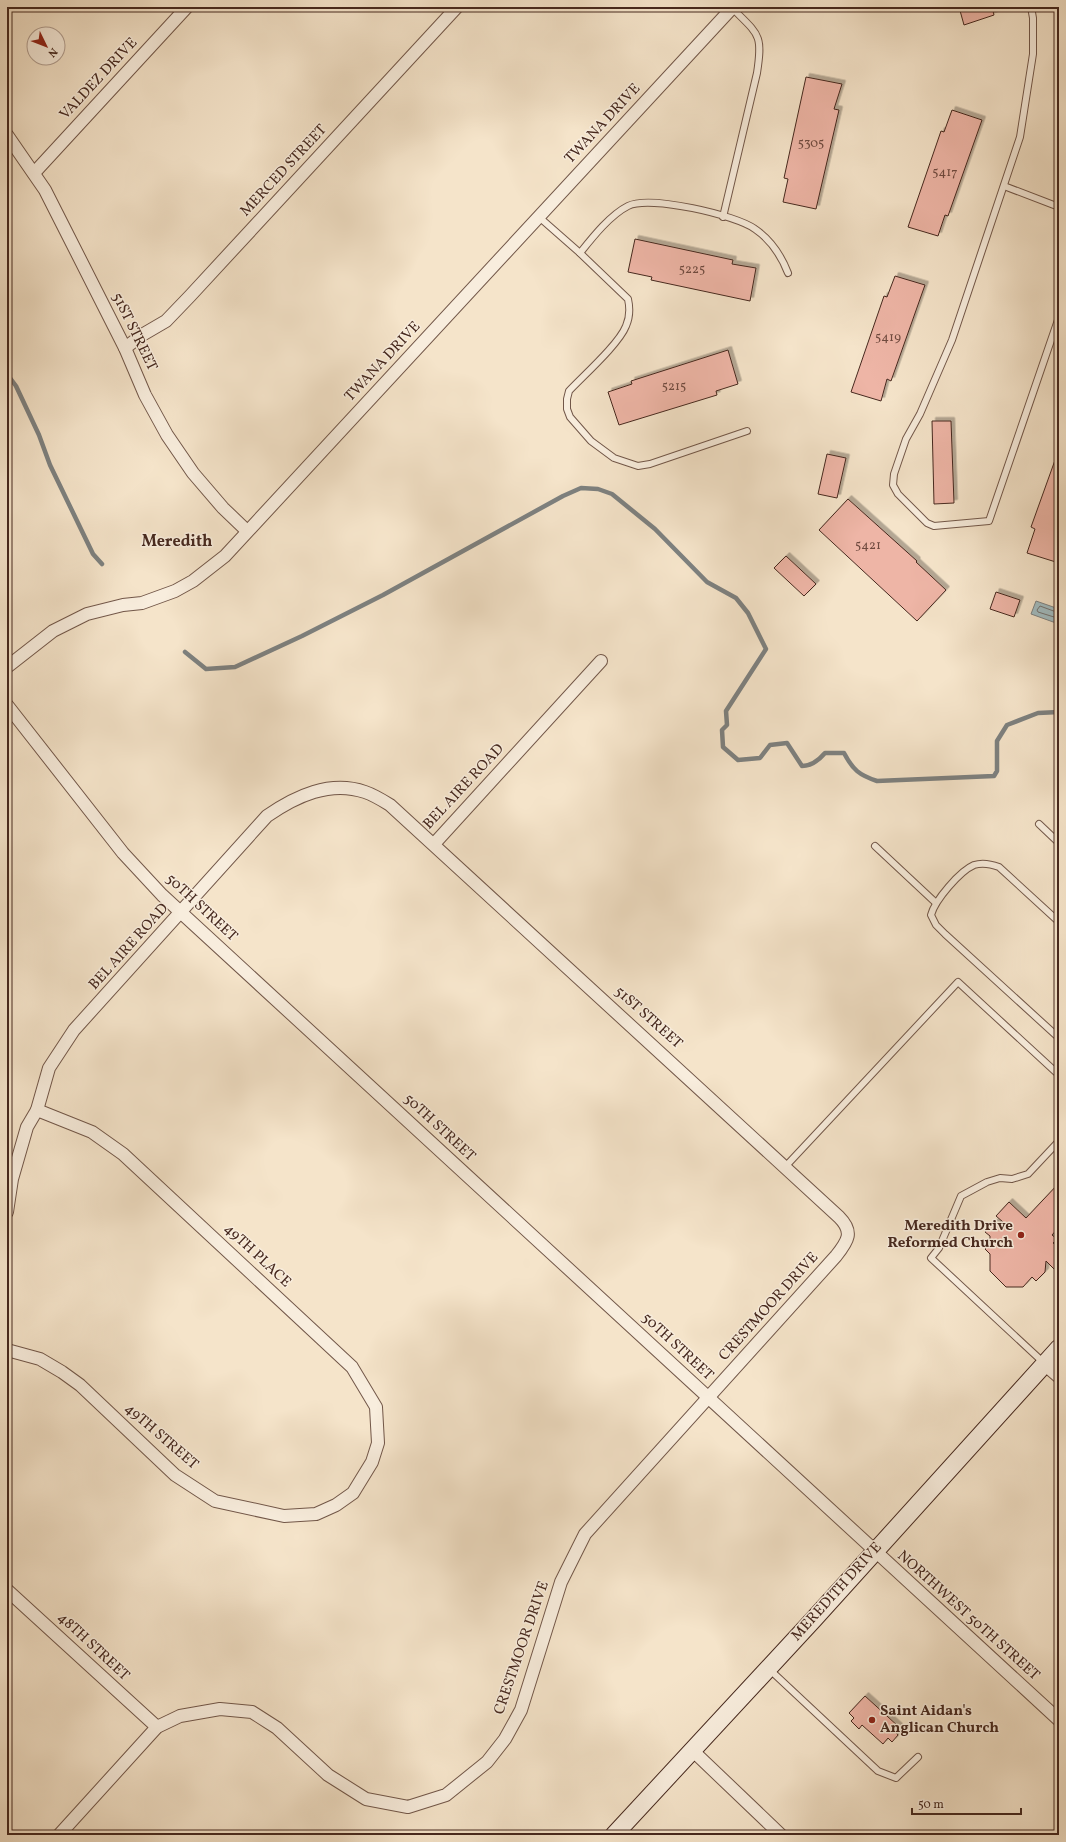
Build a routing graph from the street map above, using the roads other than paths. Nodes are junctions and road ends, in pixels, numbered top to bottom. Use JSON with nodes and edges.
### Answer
{"nodes":[{"id":1,"x":187,"y":7,"type":"edge"},
{"id":2,"x":457,"y":7,"type":"edge"},
{"id":3,"x":1031,"y":7,"type":"edge"},
{"id":4,"x":732,"y":8,"type":"edge"},
{"id":5,"x":7,"y":135,"type":"edge"},
{"id":6,"x":34,"y":173,"type":"junction"},
{"id":7,"x":1004,"y":186,"type":"junction"},
{"id":8,"x":1059,"y":206,"type":"edge"},
{"id":9,"x":539,"y":217,"type":"junction"},
{"id":10,"x":723,"y":217,"type":"junction"},
{"id":11,"x":580,"y":253,"type":"junction"},
{"id":12,"x":788,"y":273,"type":"dead end"},
{"id":13,"x":1059,"y":317,"type":"edge"},
{"id":14,"x":125,"y":348,"type":"junction"},
{"id":15,"x":747,"y":431,"type":"dead end"},
{"id":16,"x":247,"y":531,"type":"junction"},
{"id":17,"x":601,"y":661,"type":"dead end"},
{"id":18,"x":7,"y":667,"type":"edge"},
{"id":19,"x":7,"y":705,"type":"edge"},
{"id":20,"x":1039,"y":824,"type":"dead end"},
{"id":21,"x":1059,"y":843,"type":"edge"},
{"id":22,"x":434,"y":844,"type":"junction"},
{"id":23,"x":875,"y":846,"type":"dead end"},
{"id":24,"x":936,"y":903,"type":"junction"},
{"id":25,"x":181,"y":912,"type":"junction"},
{"id":26,"x":1059,"y":922,"type":"edge"},
{"id":27,"x":1059,"y":1038,"type":"edge"},
{"id":28,"x":1059,"y":1075,"type":"edge"},
{"id":29,"x":37,"y":1110,"type":"junction"},
{"id":30,"x":1059,"y":1141,"type":"edge"},
{"id":31,"x":785,"y":1167,"type":"junction"},
{"id":32,"x":7,"y":1212,"type":"edge"},
{"id":33,"x":839,"y":1217,"type":"joint"},
{"id":34,"x":1059,"y":1348,"type":"edge"},
{"id":35,"x":7,"y":1350,"type":"edge"},
{"id":36,"x":1044,"y":1364,"type":"junction"},
{"id":37,"x":1059,"y":1378,"type":"edge"},
{"id":38,"x":709,"y":1398,"type":"junction"},
{"id":39,"x":365,"y":1476,"type":"joint"},
{"id":40,"x":874,"y":1551,"type":"junction"},
{"id":41,"x":7,"y":1590,"type":"edge"},
{"id":42,"x":767,"y":1668,"type":"junction"},
{"id":43,"x":1059,"y":1720,"type":"edge"},
{"id":44,"x":157,"y":1727,"type":"junction"},
{"id":45,"x":692,"y":1750,"type":"junction"},
{"id":46,"x":918,"y":1757,"type":"dead end"},
{"id":47,"x":59,"y":1835,"type":"edge"},
{"id":48,"x":614,"y":1835,"type":"edge"},
{"id":49,"x":781,"y":1835,"type":"edge"}],
"edges":[{"from":1,"to":6,"type":"street","name":"VALDEZ DRIVE"},
{"from":2,"to":14,"type":"street","name":"MERCED STREET"},
{"from":3,"to":7,"type":"lane"},
{"from":4,"to":9,"type":"street","name":"TWANA DRIVE"},
{"from":4,"to":10,"type":"lane"},
{"from":5,"to":6,"type":"street","name":"51ST STREET"},
{"from":6,"to":14,"type":"street","name":"51ST STREET"},
{"from":7,"to":8,"type":"lane"},
{"from":7,"to":13,"type":"lane"},
{"from":9,"to":11,"type":"lane"},
{"from":9,"to":16,"type":"street","name":"TWANA DRIVE"},
{"from":10,"to":11,"type":"lane"},
{"from":10,"to":12,"type":"lane"},
{"from":11,"to":15,"type":"lane"},
{"from":14,"to":16,"type":"street","name":"51ST STREET"},
{"from":16,"to":18,"type":"street","name":"TWANA DRIVE"},
{"from":17,"to":22,"type":"street","name":"BEL AIRE ROAD"},
{"from":19,"to":25,"type":"street","name":"50TH STREET"},
{"from":20,"to":21,"type":"lane"},
{"from":22,"to":25,"type":"street","name":"BEL AIRE ROAD"},
{"from":22,"to":31,"type":"street","name":"51ST STREET"},
{"from":23,"to":24,"type":"lane"},
{"from":24,"to":26,"type":"lane"},
{"from":24,"to":27,"type":"lane"},
{"from":25,"to":29,"type":"street","name":"BEL AIRE ROAD"},
{"from":25,"to":38,"type":"street","name":"50TH STREET"},
{"from":28,"to":31,"type":"lane"},
{"from":29,"to":32,"type":"street","name":"BEL AIRE ROAD"},
{"from":29,"to":39,"type":"street","name":"49TH PLACE"},
{"from":30,"to":36,"type":"lane"},
{"from":31,"to":33,"type":"street","name":"51ST STREET"},
{"from":33,"to":38,"type":"street","name":"CRESTMOOR DRIVE"},
{"from":34,"to":36,"type":"main road","name":"MEREDITH DRIVE"},
{"from":35,"to":39,"type":"street","name":"49TH STREET"},
{"from":36,"to":37,"type":"street"},
{"from":36,"to":40,"type":"main road","name":"MEREDITH DRIVE"},
{"from":38,"to":40,"type":"street","name":"50TH STREET"},
{"from":38,"to":44,"type":"street","name":"CRESTMOOR DRIVE"},
{"from":40,"to":42,"type":"main road","name":"MEREDITH DRIVE"},
{"from":40,"to":43,"type":"street","name":"NORTHWEST 50TH STREET"},
{"from":41,"to":44,"type":"street","name":"48TH STREET"},
{"from":42,"to":45,"type":"main road","name":"MEREDITH DRIVE"},
{"from":42,"to":46,"type":"lane"},
{"from":44,"to":47,"type":"street","name":"CRESTMOOR DRIVE"},
{"from":45,"to":48,"type":"main road","name":"MEREDITH DRIVE"},
{"from":45,"to":49,"type":"street"}]}
